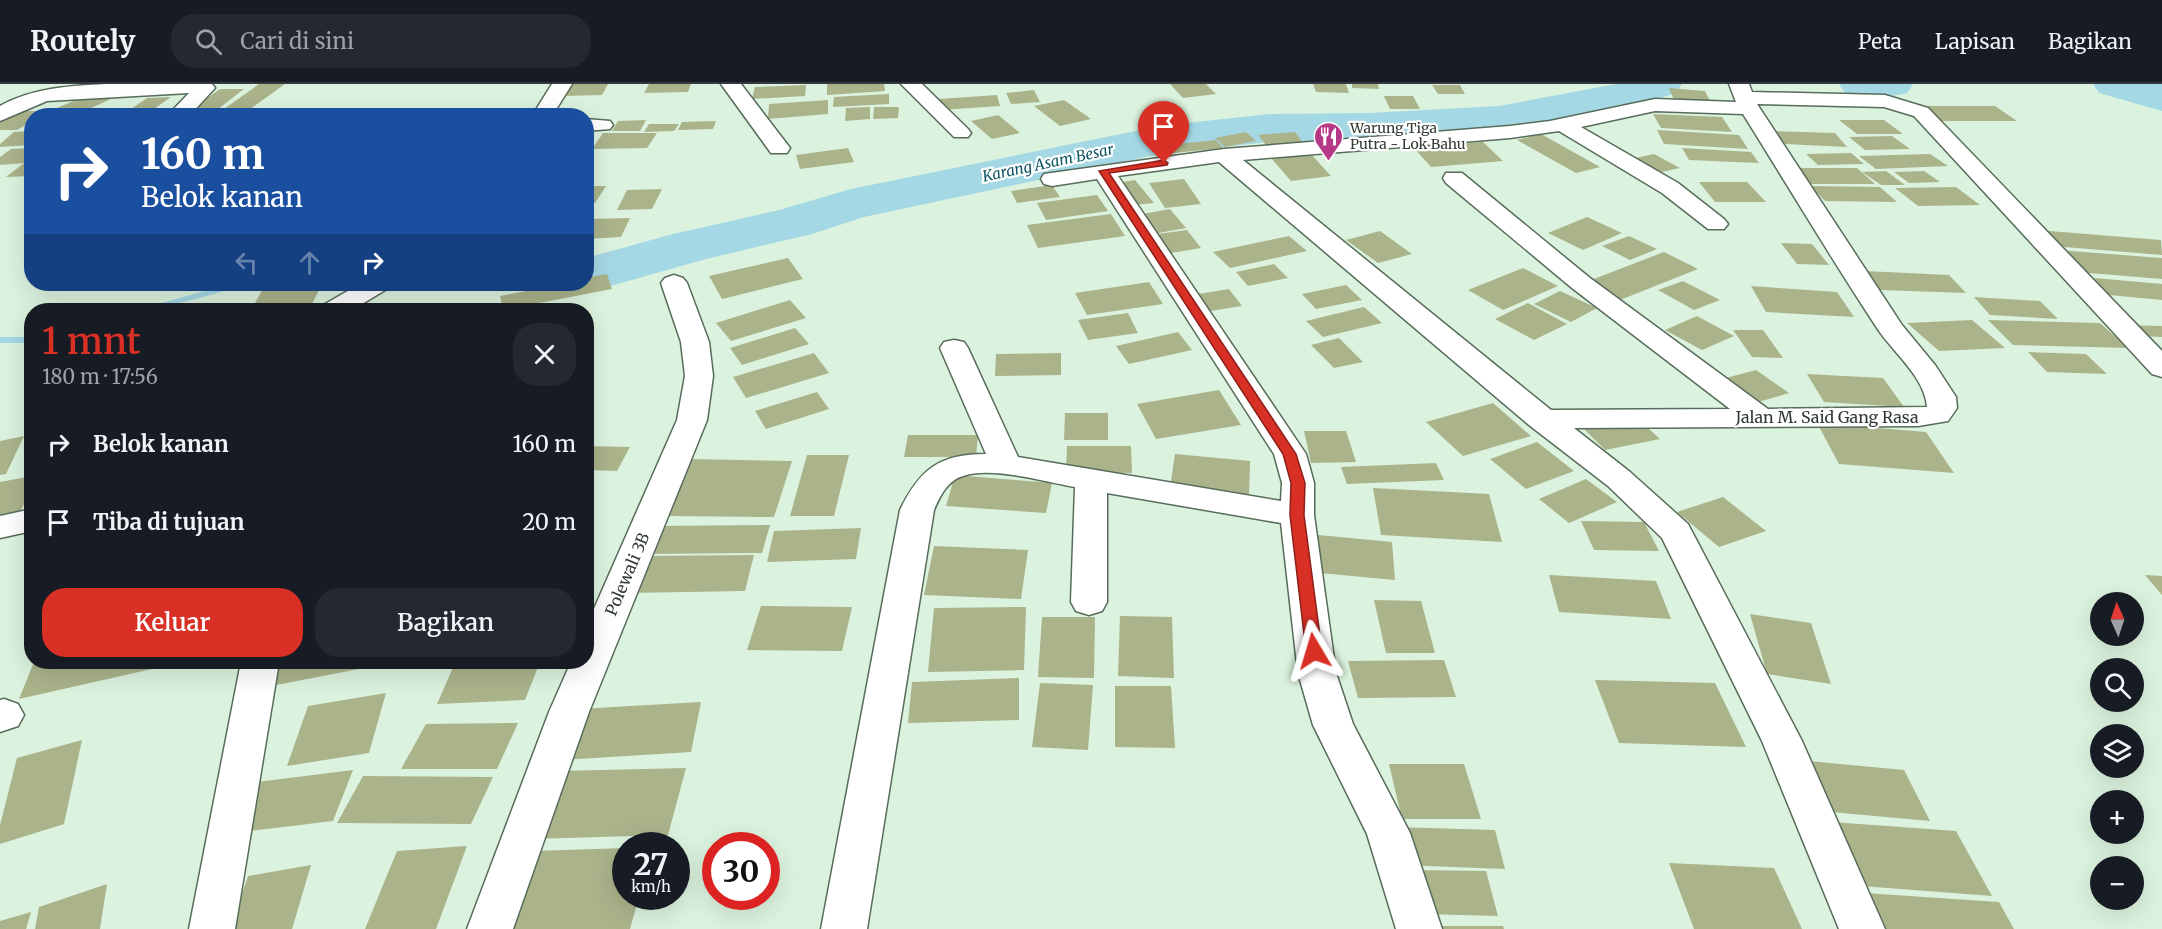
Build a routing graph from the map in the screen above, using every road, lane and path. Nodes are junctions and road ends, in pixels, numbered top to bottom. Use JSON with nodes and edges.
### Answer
{"nodes":[{"id":1,"x":562,"y":84,"type":"edge"},
{"id":2,"x":731,"y":84,"type":"edge"},
{"id":3,"x":911,"y":84,"type":"edge"},
{"id":4,"x":86,"y":88,"type":"edge"},
{"id":5,"x":1744,"y":97,"type":"edge"},
{"id":6,"x":185,"y":108,"type":"edge"},
{"id":7,"x":547,"y":108,"type":"edge"},
{"id":8,"x":0,"y":115,"type":"edge"},
{"id":9,"x":1562,"y":124,"type":"junction"},
{"id":10,"x":961,"y":134,"type":"dead end"},
{"id":11,"x":779,"y":148,"type":"dead end"},
{"id":12,"x":1224,"y":155,"type":"junction"},
{"id":13,"x":1103,"y":171,"type":"junction"},
{"id":14,"x":1454,"y":178,"type":"dead end"},
{"id":15,"x":1052,"y":179,"type":"dead end"},
{"id":16,"x":1716,"y":224,"type":"dead end"},
{"id":17,"x":674,"y":283,"type":"dead end"},
{"id":18,"x":366,"y":291,"type":"edge"},
{"id":19,"x":346,"y":303,"type":"edge"},
{"id":20,"x":954,"y":348,"type":"dead end"},
{"id":21,"x":2162,"y":368,"type":"edge"},
{"id":22,"x":1760,"y":417,"type":"junction"},
{"id":23,"x":1540,"y":419,"type":"junction"},
{"id":24,"x":1006,"y":465,"type":"junction"},
{"id":25,"x":1091,"y":480,"type":"junction"},
{"id":26,"x":1297,"y":515,"type":"junction"},
{"id":27,"x":24,"y":522,"type":"edge"},
{"id":28,"x":0,"y":527,"type":"edge"},
{"id":29,"x":1089,"y":602,"type":"dead end"},
{"id":30,"x":594,"y":653,"type":"edge"},
{"id":31,"x":259,"y":669,"type":"edge"},
{"id":32,"x":587,"y":669,"type":"edge"},
{"id":33,"x":212,"y":929,"type":"edge"},
{"id":34,"x":490,"y":929,"type":"edge"},
{"id":35,"x":844,"y":929,"type":"edge"},
{"id":36,"x":1419,"y":929,"type":"edge"},
{"id":37,"x":1862,"y":929,"type":"edge"}],
"edges":[{"from":1,"to":7,"type":"street"},
{"from":2,"to":11,"type":"street"},
{"from":3,"to":10,"type":"street"},
{"from":4,"to":6,"type":"street"},
{"from":4,"to":8,"type":"street"},
{"from":5,"to":9,"type":"street"},
{"from":5,"to":21,"type":"street"},
{"from":5,"to":22,"type":"street","name":"Jalan M. Said Gang Rasa"},
{"from":9,"to":12,"type":"street"},
{"from":9,"to":16,"type":"street"},
{"from":12,"to":13,"type":"street"},
{"from":12,"to":23,"type":"street"},
{"from":13,"to":15,"type":"street"},
{"from":13,"to":26,"type":"street"},
{"from":14,"to":22,"type":"street"},
{"from":17,"to":30,"type":"street","name":"Polewali 3B"},
{"from":18,"to":19,"type":"street"},
{"from":20,"to":24,"type":"street"},
{"from":22,"to":23,"type":"street","name":"Jalan M. Said Gang Rasa"},
{"from":23,"to":37,"type":"street"},
{"from":24,"to":25,"type":"street"},
{"from":24,"to":35,"type":"street"},
{"from":25,"to":26,"type":"street"},
{"from":25,"to":29,"type":"street"},
{"from":26,"to":36,"type":"street"},
{"from":27,"to":28,"type":"street"},
{"from":31,"to":33,"type":"street"},
{"from":32,"to":34,"type":"street","name":"Polewali 3B"}]}
